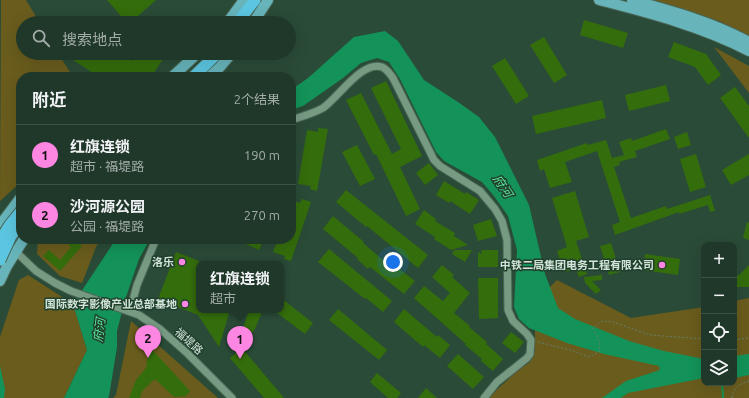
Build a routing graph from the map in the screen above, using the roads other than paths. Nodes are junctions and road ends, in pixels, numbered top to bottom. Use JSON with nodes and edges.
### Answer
{"nodes":[{"id":1,"x":244,"y":0,"type":"edge"},
{"id":2,"x":255,"y":0,"type":"edge"},
{"id":3,"x":261,"y":0,"type":"edge"},
{"id":4,"x":268,"y":0,"type":"edge"},
{"id":5,"x":599,"y":0,"type":"edge"},
{"id":6,"x":632,"y":0,"type":"edge"},
{"id":7,"x":231,"y":16,"type":"edge"},
{"id":8,"x":242,"y":16,"type":"edge"},
{"id":9,"x":250,"y":16,"type":"edge"},
{"id":10,"x":258,"y":16,"type":"edge"},
{"id":11,"x":749,"y":42,"type":"edge"},
{"id":12,"x":749,"y":52,"type":"edge"},
{"id":13,"x":190,"y":60,"type":"edge"},
{"id":14,"x":202,"y":60,"type":"edge"},
{"id":15,"x":211,"y":60,"type":"edge"},
{"id":16,"x":226,"y":60,"type":"edge"},
{"id":17,"x":177,"y":72,"type":"edge"},
{"id":18,"x":189,"y":72,"type":"edge"},
{"id":19,"x":198,"y":72,"type":"edge"},
{"id":20,"x":214,"y":72,"type":"edge"},
{"id":21,"x":296,"y":118,"type":"edge"},
{"id":22,"x":16,"y":204,"type":"edge"},
{"id":23,"x":16,"y":217,"type":"edge"},
{"id":24,"x":0,"y":225,"type":"edge"},
{"id":25,"x":16,"y":229,"type":"edge"},
{"id":26,"x":0,"y":238,"type":"edge"},
{"id":27,"x":0,"y":241,"type":"edge"},
{"id":28,"x":21,"y":244,"type":"edge"},
{"id":29,"x":154,"y":244,"type":"edge"},
{"id":30,"x":16,"y":252,"type":"junction"},
{"id":31,"x":0,"y":260,"type":"edge"},
{"id":32,"x":0,"y":281,"type":"edge"},
{"id":33,"x":127,"y":310,"type":"junction"},
{"id":34,"x":232,"y":398,"type":"edge"},
{"id":35,"x":484,"y":398,"type":"edge"}],
"edges":[{"from":1,"to":7,"type":"main road"},
{"from":2,"to":8,"type":"highway"},
{"from":3,"to":9,"type":"highway"},
{"from":4,"to":10,"type":"main road"},
{"from":5,"to":12,"type":"main road"},
{"from":6,"to":11,"type":"main road"},
{"from":13,"to":17,"type":"main road"},
{"from":14,"to":18,"type":"highway"},
{"from":15,"to":19,"type":"highway"},
{"from":16,"to":20,"type":"main road"},
{"from":21,"to":35,"type":"street"},
{"from":22,"to":24,"type":"main road"},
{"from":23,"to":27,"type":"highway","bridge":true},
{"from":25,"to":31,"type":"highway","bridge":true},
{"from":26,"to":30,"type":"street"},
{"from":28,"to":30,"type":"main road"},
{"from":29,"to":33,"type":"street"},
{"from":30,"to":32,"type":"main road"},
{"from":30,"to":33,"type":"street","name":"福堤路"},
{"from":33,"to":34,"type":"street","name":"福堤路"}]}
